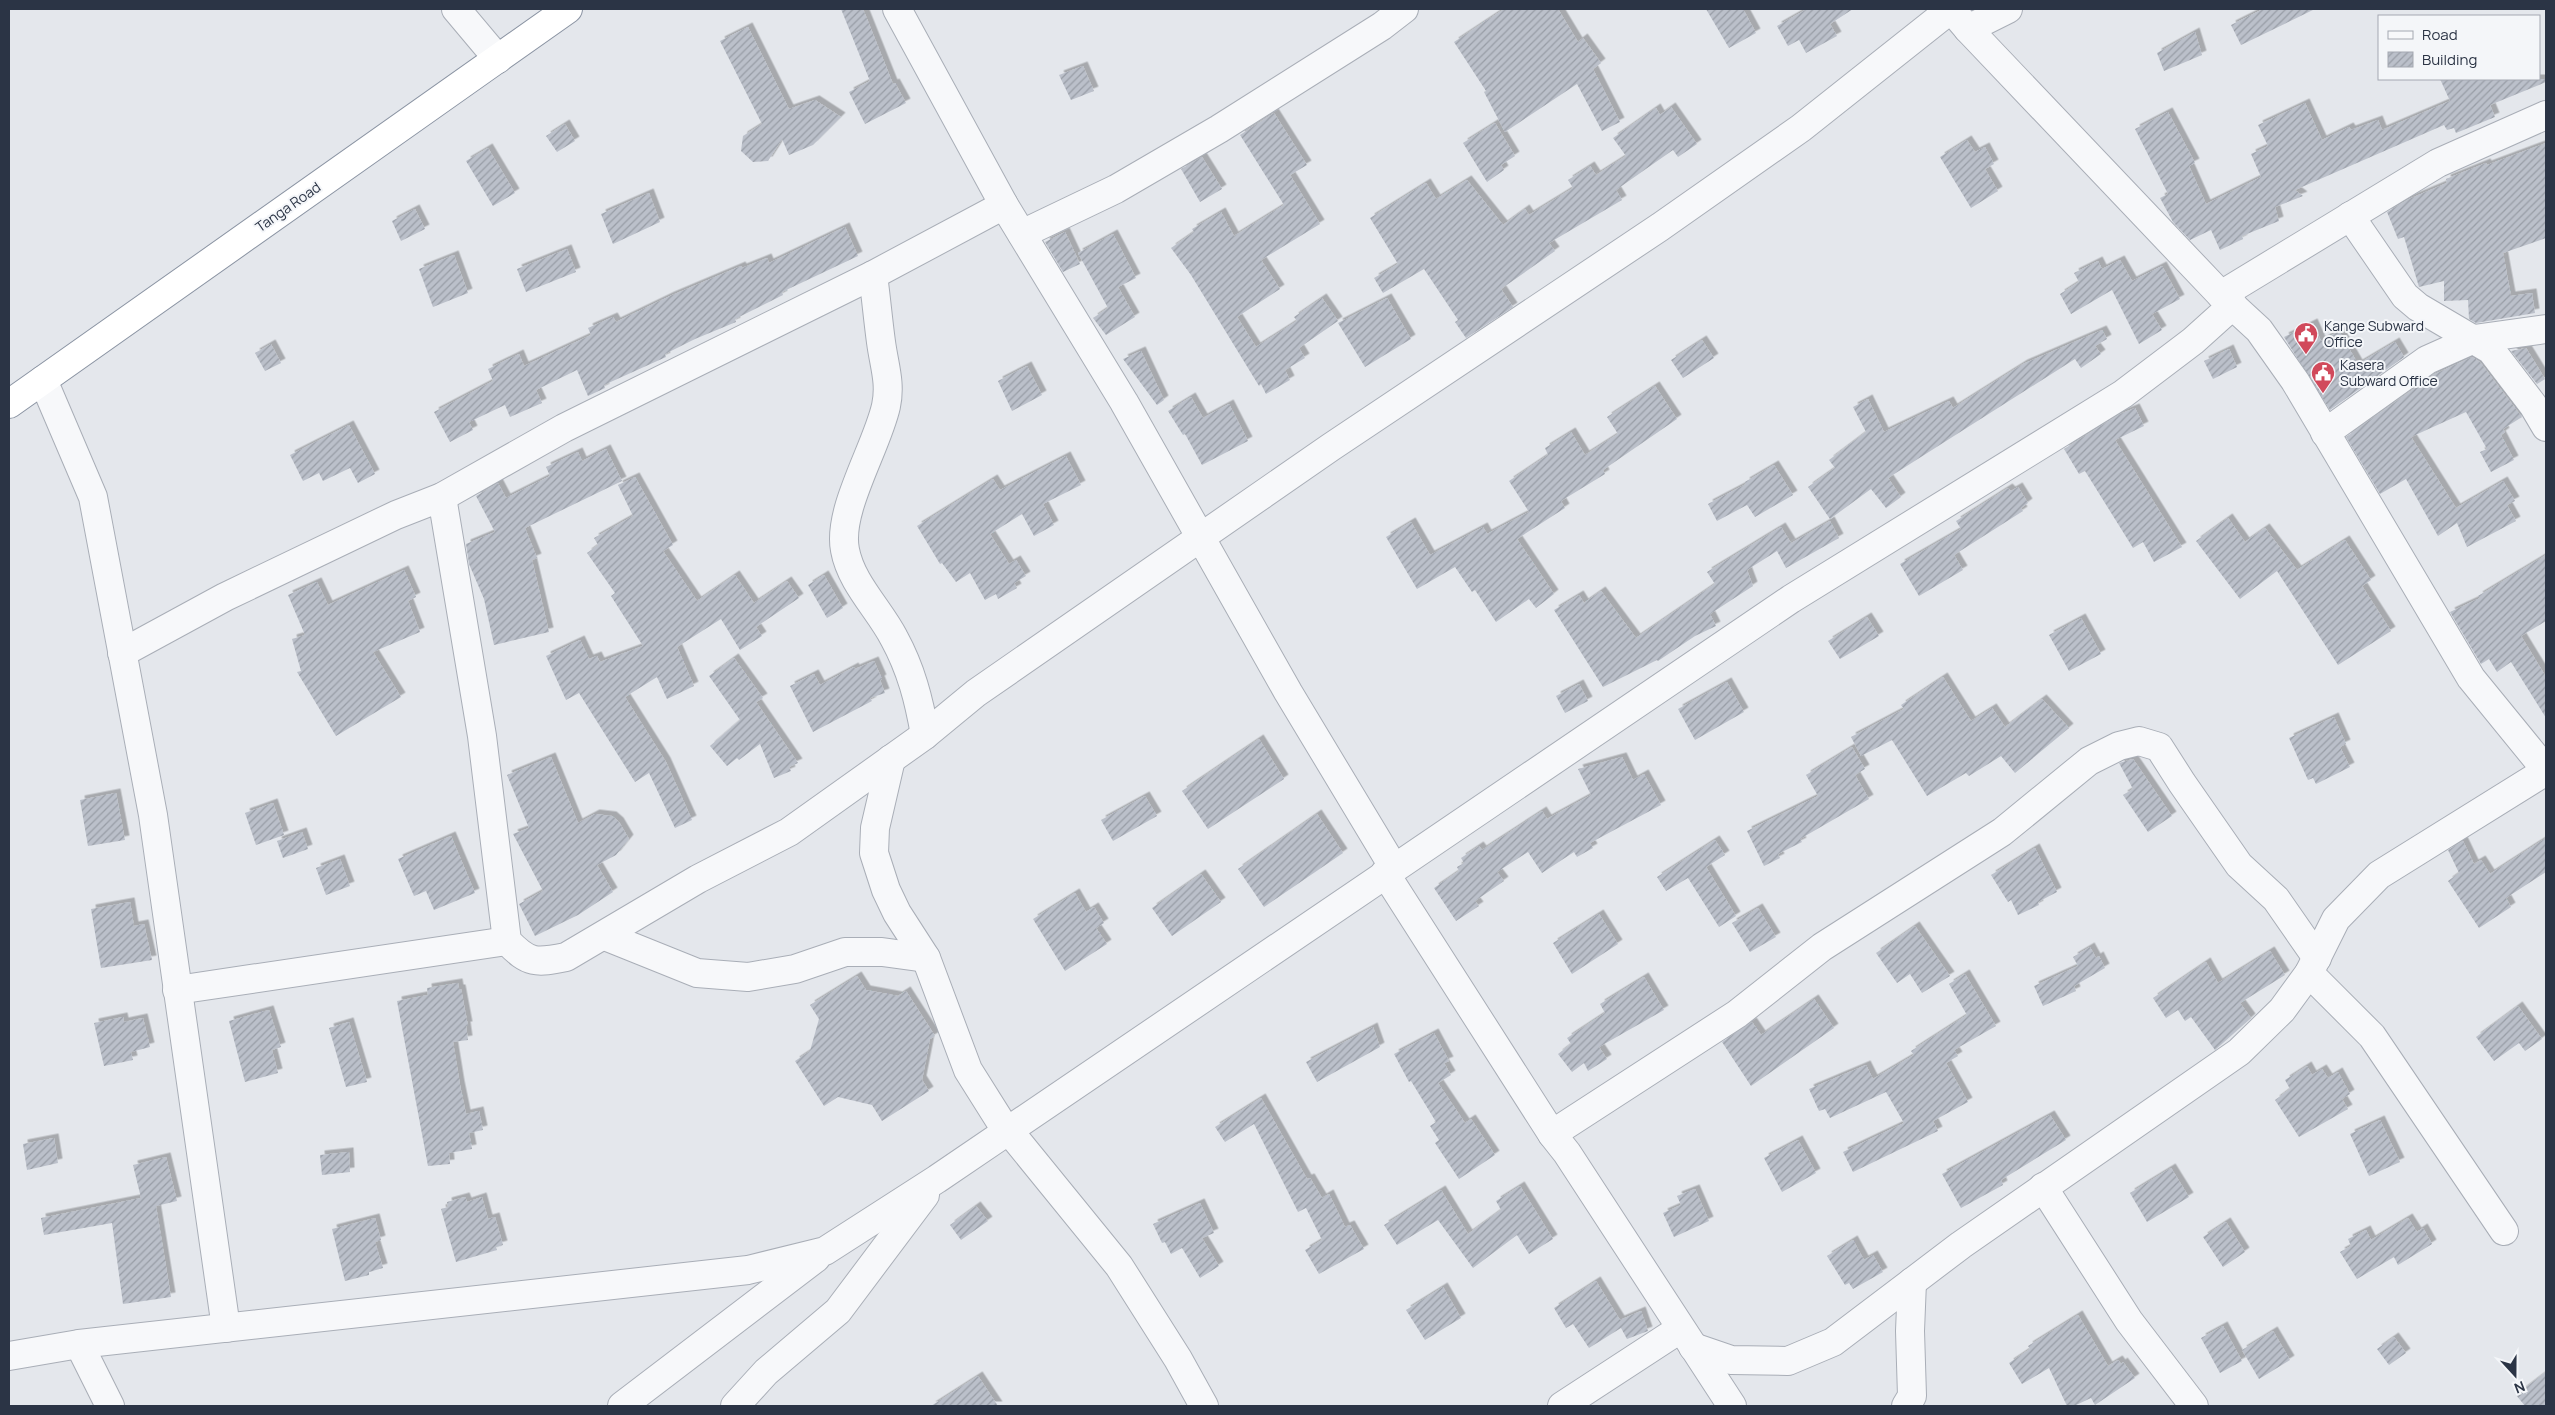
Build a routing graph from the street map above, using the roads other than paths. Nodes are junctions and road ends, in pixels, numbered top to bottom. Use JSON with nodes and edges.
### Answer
{"nodes":[{"id":1,"x":456,"y":9,"type":"edge"},
{"id":2,"x":568,"y":9,"type":"edge"},
{"id":3,"x":897,"y":9,"type":"edge"},
{"id":4,"x":1404,"y":9,"type":"edge"},
{"id":5,"x":2008,"y":9,"type":"edge"},
{"id":6,"x":1957,"y":16,"type":"edge"},
{"id":7,"x":498,"y":59,"type":"junction"},
{"id":8,"x":2546,"y":115,"type":"edge"},
{"id":9,"x":1004,"y":205,"type":"junction"},
{"id":10,"x":2350,"y":216,"type":"junction"},
{"id":11,"x":1022,"y":234,"type":"junction"},
{"id":12,"x":874,"y":275,"type":"junction"},
{"id":13,"x":2227,"y":300,"type":"junction"},
{"id":14,"x":2546,"y":330,"type":"edge"},
{"id":15,"x":2474,"y":339,"type":"junction"},
{"id":16,"x":43,"y":380,"type":"junction"},
{"id":17,"x":9,"y":404,"type":"edge"},
{"id":18,"x":2546,"y":427,"type":"edge"},
{"id":19,"x":2325,"y":433,"type":"junction"},
{"id":20,"x":442,"y":497,"type":"junction"},
{"id":21,"x":1202,"y":538,"type":"junction"},
{"id":22,"x":122,"y":653,"type":"junction"},
{"id":23,"x":925,"y":735,"type":"junction"},
{"id":24,"x":891,"y":759,"type":"junction"},
{"id":25,"x":2546,"y":770,"type":"edge"},
{"id":26,"x":1390,"y":870,"type":"junction"},
{"id":27,"x":605,"y":936,"type":"junction"},
{"id":28,"x":507,"y":941,"type":"junction"},
{"id":29,"x":926,"y":958,"type":"junction"},
{"id":30,"x":2313,"y":966,"type":"junction"},
{"id":31,"x":177,"y":990,"type":"junction"},
{"id":32,"x":1008,"y":1132,"type":"junction"},
{"id":33,"x":1552,"y":1134,"type":"junction"},
{"id":34,"x":937,"y":1179,"type":"junction"},
{"id":35,"x":2043,"y":1187,"type":"junction"},
{"id":36,"x":2504,"y":1231,"type":"dead end"},
{"id":37,"x":825,"y":1251,"type":"junction"},
{"id":38,"x":1912,"y":1282,"type":"junction"},
{"id":39,"x":226,"y":1328,"type":"junction"},
{"id":40,"x":1686,"y":1338,"type":"junction"},
{"id":41,"x":79,"y":1344,"type":"junction"},
{"id":42,"x":9,"y":1356,"type":"edge"},
{"id":43,"x":110,"y":1406,"type":"edge"},
{"id":44,"x":622,"y":1406,"type":"edge"},
{"id":45,"x":735,"y":1406,"type":"edge"},
{"id":46,"x":1204,"y":1406,"type":"edge"},
{"id":47,"x":1562,"y":1406,"type":"edge"},
{"id":48,"x":1732,"y":1406,"type":"edge"},
{"id":49,"x":1906,"y":1406,"type":"edge"},
{"id":50,"x":2194,"y":1406,"type":"edge"}],
"edges":[{"from":1,"to":7,"type":"street"},
{"from":2,"to":7,"type":"highway","name":"Tanga Road"},
{"from":3,"to":9,"type":"street"},
{"from":4,"to":11,"type":"street"},
{"from":5,"to":6,"type":"street"},
{"from":6,"to":13,"type":"street"},
{"from":6,"to":21,"type":"street"},
{"from":7,"to":16,"type":"highway","name":"Tanga Road"},
{"from":8,"to":10,"type":"street"},
{"from":9,"to":11,"type":"street"},
{"from":9,"to":12,"type":"street"},
{"from":10,"to":13,"type":"street"},
{"from":10,"to":15,"type":"street"},
{"from":11,"to":21,"type":"street"},
{"from":12,"to":20,"type":"street"},
{"from":12,"to":23,"type":"street"},
{"from":13,"to":19,"type":"street"},
{"from":13,"to":26,"type":"street"},
{"from":14,"to":15,"type":"street"},
{"from":15,"to":18,"type":"street"},
{"from":15,"to":19,"type":"street"},
{"from":16,"to":17,"type":"highway","name":"Tanga Road"},
{"from":16,"to":22,"type":"street"},
{"from":19,"to":25,"type":"street"},
{"from":20,"to":22,"type":"street"},
{"from":20,"to":28,"type":"street"},
{"from":21,"to":23,"type":"street"},
{"from":21,"to":26,"type":"street"},
{"from":22,"to":31,"type":"street"},
{"from":23,"to":24,"type":"street"},
{"from":24,"to":27,"type":"street"},
{"from":24,"to":29,"type":"street"},
{"from":25,"to":30,"type":"street"},
{"from":26,"to":32,"type":"street"},
{"from":26,"to":33,"type":"street"},
{"from":27,"to":28,"type":"street"},
{"from":27,"to":29,"type":"street"},
{"from":28,"to":31,"type":"street"},
{"from":29,"to":32,"type":"street"},
{"from":30,"to":33,"type":"street"},
{"from":30,"to":35,"type":"street"},
{"from":30,"to":36,"type":"street"},
{"from":31,"to":39,"type":"street"},
{"from":32,"to":34,"type":"street"},
{"from":32,"to":46,"type":"street"},
{"from":33,"to":40,"type":"street"},
{"from":34,"to":37,"type":"street"},
{"from":34,"to":45,"type":"street"},
{"from":35,"to":38,"type":"street"},
{"from":35,"to":50,"type":"street"},
{"from":37,"to":39,"type":"street"},
{"from":37,"to":44,"type":"street"},
{"from":38,"to":40,"type":"street"},
{"from":38,"to":49,"type":"street"},
{"from":39,"to":41,"type":"street"},
{"from":40,"to":47,"type":"street"},
{"from":40,"to":48,"type":"street"},
{"from":41,"to":42,"type":"street"},
{"from":41,"to":43,"type":"street"}]}
